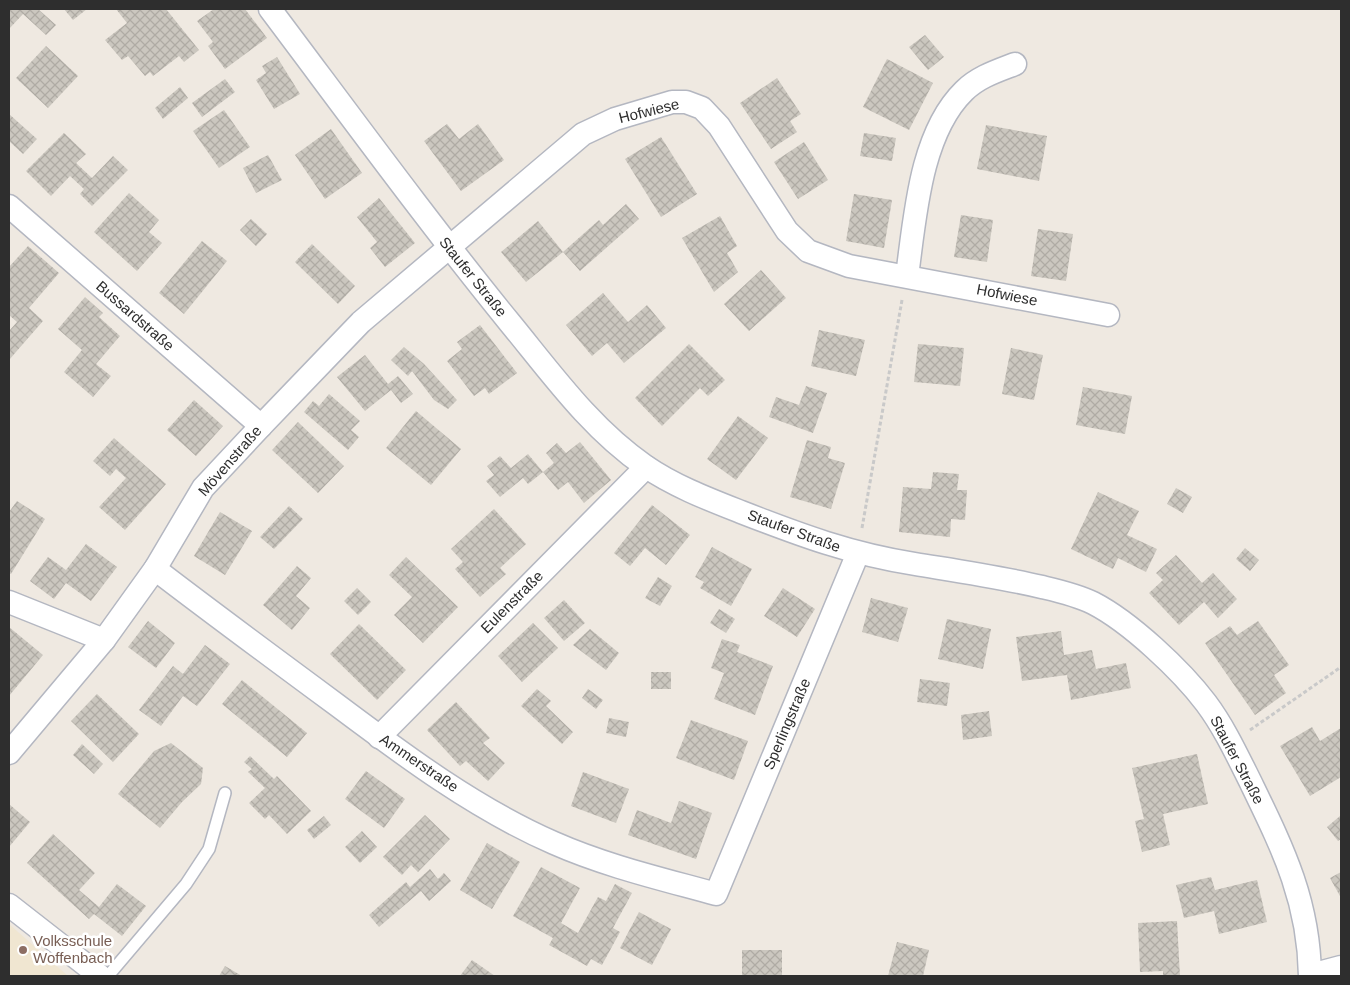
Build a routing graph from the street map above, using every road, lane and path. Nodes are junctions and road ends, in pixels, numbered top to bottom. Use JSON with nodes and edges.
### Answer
{"nodes":[{"id":1,"x":270,"y":9,"type":"edge"},
{"id":2,"x":1015,"y":64,"type":"dead end"},
{"id":3,"x":9,"y":206,"type":"edge"},
{"id":4,"x":450,"y":248,"type":"junction"},
{"id":5,"x":906,"y":276,"type":"junction"},
{"id":6,"x":1108,"y":315,"type":"dead end"},
{"id":7,"x":261,"y":426,"type":"junction"},
{"id":8,"x":646,"y":467,"type":"junction"},
{"id":9,"x":858,"y":553,"type":"junction"},
{"id":10,"x":154,"y":569,"type":"junction"},
{"id":11,"x":9,"y":602,"type":"edge"},
{"id":12,"x":104,"y":640,"type":"junction"},
{"id":13,"x":1341,"y":667,"type":"edge"},
{"id":14,"x":379,"y":737,"type":"junction"},
{"id":15,"x":1232,"y":743,"type":"junction"},
{"id":16,"x":9,"y":753,"type":"edge"},
{"id":17,"x":225,"y":792,"type":"dead end"},
{"id":18,"x":716,"y":894,"type":"joint"},
{"id":19,"x":9,"y":905,"type":"edge"},
{"id":20,"x":1341,"y":967,"type":"edge"},
{"id":21,"x":100,"y":976,"type":"edge"},
{"id":22,"x":108,"y":976,"type":"edge"},
{"id":23,"x":1310,"y":976,"type":"edge"}],
"edges":[{"from":1,"to":4,"type":"street","name":"Staufer Straße"},
{"from":2,"to":5,"type":"street"},
{"from":3,"to":7,"type":"street","name":"Bussardstraße"},
{"from":4,"to":5,"type":"street","name":"Hofwiese"},
{"from":4,"to":7,"type":"street","name":"Mövenstraße"},
{"from":4,"to":8,"type":"street","name":"Staufer Straße"},
{"from":5,"to":6,"type":"street","name":"Hofwiese"},
{"from":5,"to":9,"type":"path"},
{"from":7,"to":10,"type":"street","name":"Mövenstraße"},
{"from":8,"to":9,"type":"street","name":"Staufer Straße"},
{"from":8,"to":14,"type":"street","name":"Eulenstraße"},
{"from":9,"to":15,"type":"street","name":"Staufer Straße"},
{"from":9,"to":18,"type":"street","name":"Sperlingstraße"},
{"from":10,"to":12,"type":"street","name":"Mövenstraße"},
{"from":10,"to":14,"type":"street","name":"Ammerstraße"},
{"from":11,"to":12,"type":"street"},
{"from":12,"to":16,"type":"street","name":"Mövenstraße"},
{"from":13,"to":15,"type":"path"},
{"from":14,"to":18,"type":"street","name":"Ammerstraße"},
{"from":15,"to":23,"type":"street","name":"Staufer Straße"},
{"from":17,"to":22,"type":"lane"},
{"from":19,"to":21,"type":"street"},
{"from":20,"to":23,"type":"street"}]}
